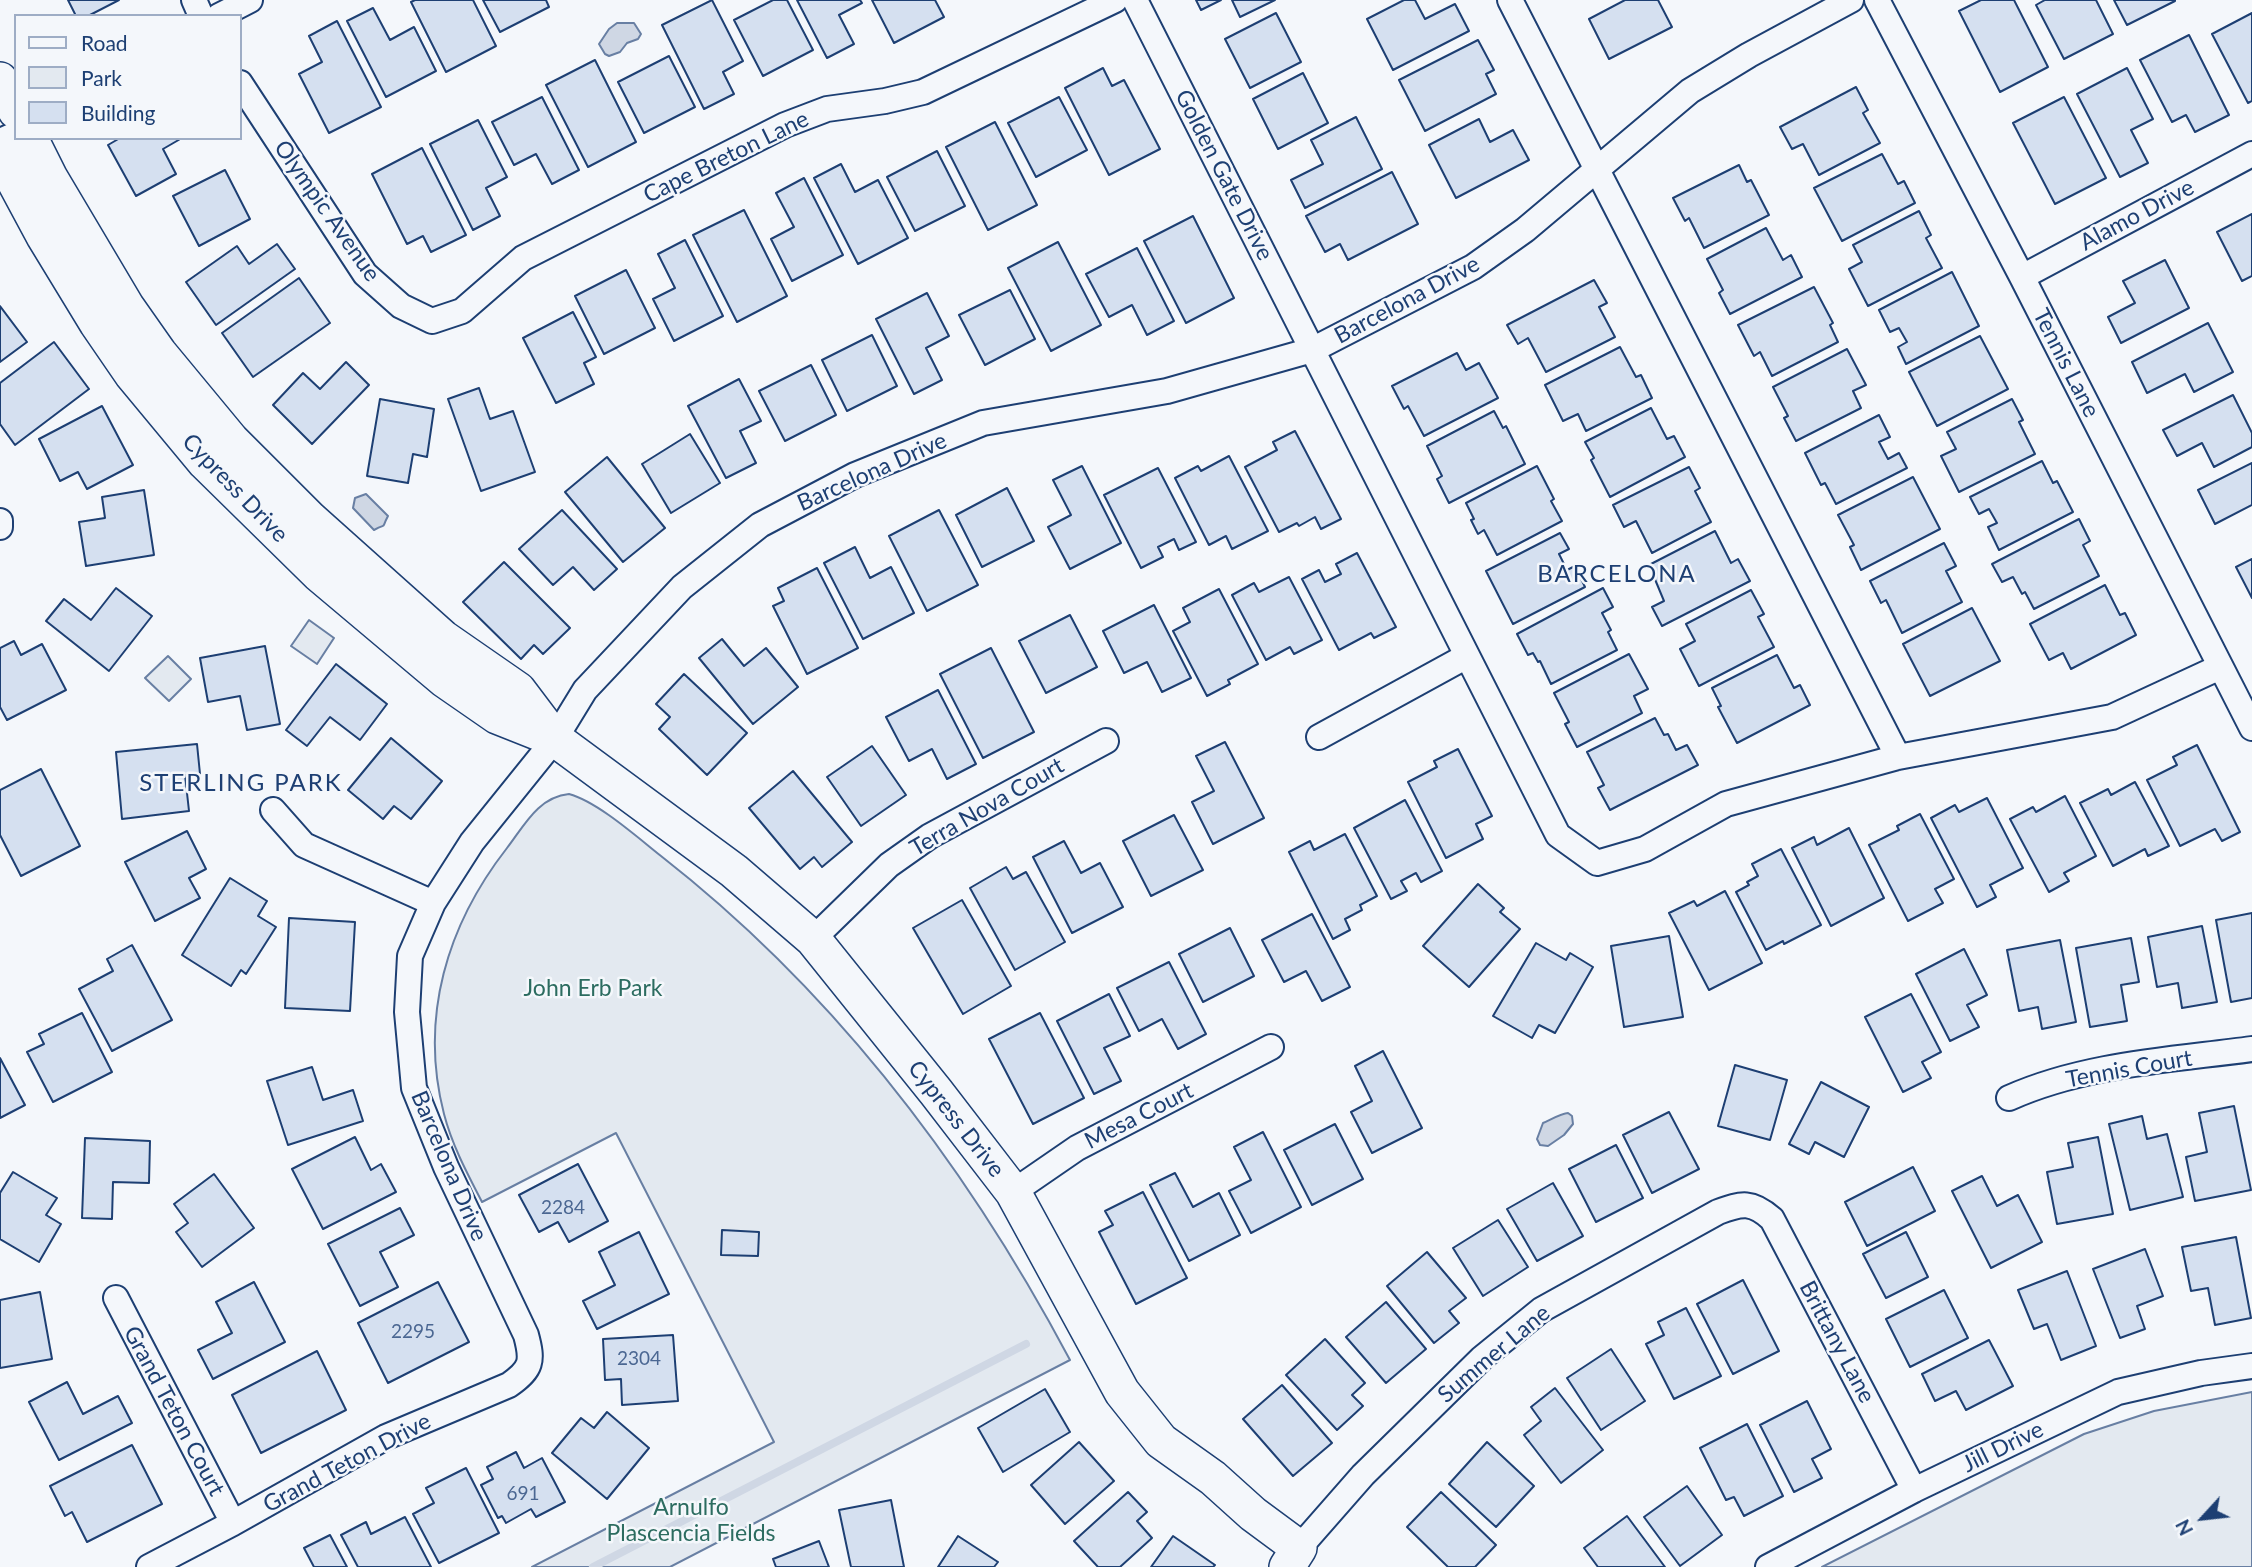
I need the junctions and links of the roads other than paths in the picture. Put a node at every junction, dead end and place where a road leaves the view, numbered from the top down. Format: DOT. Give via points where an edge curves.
graph roads {
  1 [pos="250,0"];
  2 [pos="1115,0"];
  3 [pos="1135,0"];
  4 [pos="1510,0"];
  5 [pos="1851,0"];
  6 [pos="1877,0"];
  7 [pos="223,14"];
  8 [pos="242,86"];
  9 [pos="31,140"];
  10 [pos="0,154"];
  11 [pos="2252,154"];
  12 [pos="1597,171"];
  13 [pos="2022,277"];
  14 [pos="432,321"];
  15 [pos="1312,350"];
  16 [pos="0,521"];
  17 [pos="0,527"];
  18 [pos="1466,656"];
  19 [pos="2220,667"];
  20 [pos="2252,728"];
  21 [pos="1319,737"];
  22 [pos="555,739"];
  23 [pos="1106,741"];
  24 [pos="1898,757"];
  25 [pos="273,810"];
  26 [pos="433,903"];
  27 [pos="813,939"];
  28 [pos="1271,1047"];
  29 [pos="2252,1049"];
  30 [pos="2009,1098"];
  31 [pos="1013,1192"];
  32 [pos="1749,1205"];
  33 [pos="116,1298"];
  34 [pos="530,1351"];
  35 [pos="2252,1366"];
  36 [pos="1914,1490"];
  37 [pos="233,1523"];
  38 [pos="1293,1557"];
  39 [pos="149,1567"];
  40 [pos="1768,1567"];
  1 -- 7 [label="street"];
  2 -- 14 [label="street, Cape Breton Lane" via="923,92 827,109 785,125 523,258 462,311"];
  3 -- 15 [label="street, Golden Gate Drive"];
  4 -- 12 [label="street"];
  5 -- 12 [label="street, Barcelona Drive" via="1690,91"];
  6 -- 13 [label="street, Tennis Lane"];
  8 -- 14 [label="street, Olympic Avenue" via="365,274 401,306"];
  9 -- 22 [label="street, Cypress Drive" via="126,306 231,440 310,519 443,638 518,690"];
  10 -- 22 [label="street, Cypress Drive" via="97,324 205,463 319,574 445,680 497,716"];
  11 -- 13 [label="street, Alamo Drive"];
  12 -- 15 [label="street, Barcelona Drive" via="1473,267"];
  12 -- 24 [label="street"];
  13 -- 19 [label="street, Tennis Lane"];
  15 -- 18 [label="street, Golden Gate Drive"];
  15 -- 22 [label="street, Barcelona Drive" via="1167,391 983,423 855,475 760,526 682,587 585,690"];
  16 -- 17 [label="street"];
  18 -- 21 [label="street"];
  18 -- 24 [label="street, Golden Gate Drive" via="1558,835 1597,863 1645,849 1726,804"];
  19 -- 20 [label="street, Tennis Lane"];
  19 -- 24 [label="street" via="2112,716"];
  22 -- 26 [label="street, Barcelona Drive" via="472,842"];
  22 -- 27 [label="street, Cypress Drive" via="734,871"];
  23 -- 27 [label="street, Terra Nova Court" via="930,836 889,865"];
  25 -- 26 [label="street" via="304,845"];
  26 -- 34 [label="street, Barcelona Drive" via="410,956 407,1012 414,1088"];
  27 -- 31 [label="street, Cypress Drive"];
  28 -- 31 [label="street, Mesa Court" via="1077,1148"];
  29 -- 30 [label="street, Tennis Court" via="2084,1073"];
  31 -- 38 [label="street, Cypress Drive" via="1122,1392 1161,1441 1213,1478"];
  32 -- 36 [label="street, Brittany Lane" via="1772,1219"];
  32 -- 38 [label="street, Summer Lane" via="1718,1212 1541,1310 1482,1358 1363,1475"];
  33 -- 37 [label="street, Grand Teton Court"];
  34 -- 37 [label="street, Grand Teton Drive" via="530,1364 523,1376 509,1385 386,1437"];
  35 -- 36 [label="street, Jill Drive" via="2118,1392"];
  36 -- 40 [label="street, Jill Drive"];
  37 -- 39 [label="street, Grand Teton Drive"];
}
